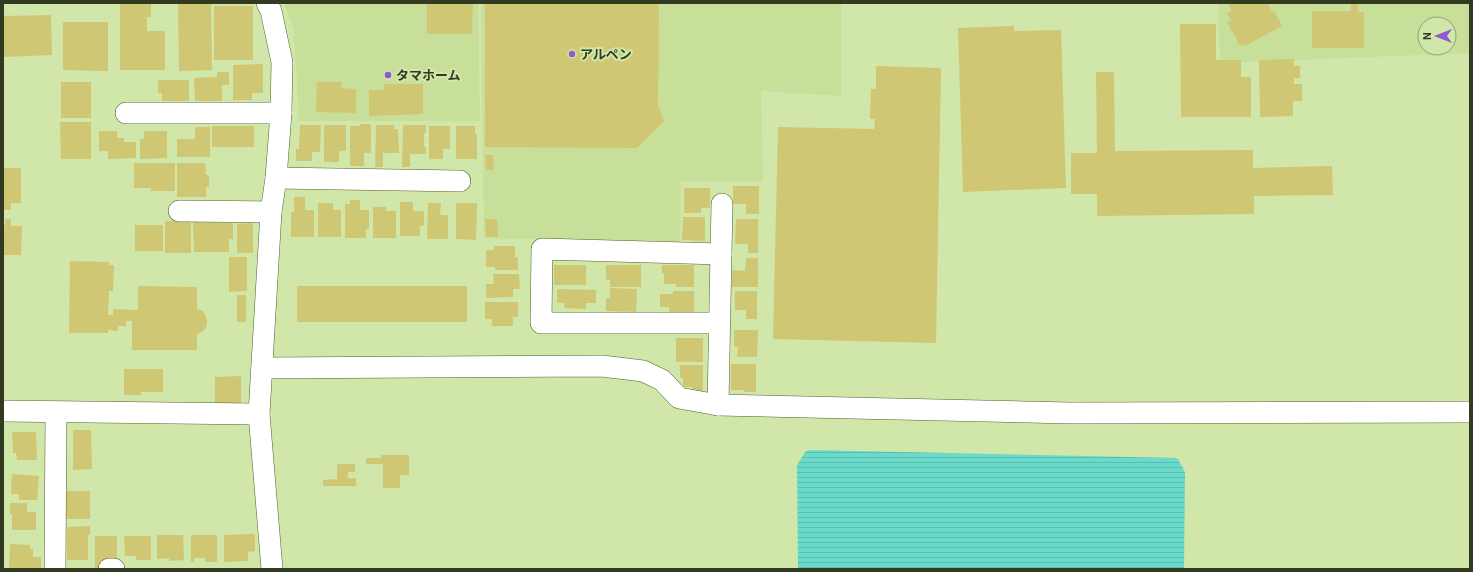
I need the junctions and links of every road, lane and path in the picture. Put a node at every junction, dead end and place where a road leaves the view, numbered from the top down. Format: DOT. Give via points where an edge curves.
graph roads {
  1 [pos="267,3"];
  2 [pos="126,113"];
  3 [pos="282,113"];
  4 [pos="276,178"];
  5 [pos="460,181"];
  6 [pos="722,204"];
  7 [pos="179,210"];
  8 [pos="271,212"];
  9 [pos="721,254"];
  10 [pos="719,323"];
  11 [pos="262,368"];
  12 [pos="718,405"];
  13 [pos="3,411"];
  14 [pos="56,412"];
  15 [pos="1470,412"];
  16 [pos="259,414"];
  17 [pos="55,569"];
  18 [pos="109,569"];
  19 [pos="114,569"];
  20 [pos="272,569"];
  1 -- 3 [label="street" via="282,62"];
  2 -- 3 [label="street"];
  3 -- 4 [label="street"];
  4 -- 5 [label="street"];
  4 -- 8 [label="street"];
  6 -- 9 [label="street"];
  7 -- 8 [label="street"];
  8 -- 11 [label="street"];
  9 -- 10 [label="street"];
  9 -- 10 [label="street" via="542,249 541,323"];
  10 -- 12 [label="street"];
  11 -- 12 [label="street" via="602,366 643,371 662,380 679,398"];
  11 -- 16 [label="street"];
  12 -- 15 [label="street" via="1071,412"];
  13 -- 14 [label="street"];
  14 -- 16 [label="street"];
  14 -- 17 [label="street"];
  16 -- 20 [label="street"];
  18 -- 19 [label="street"];
}
